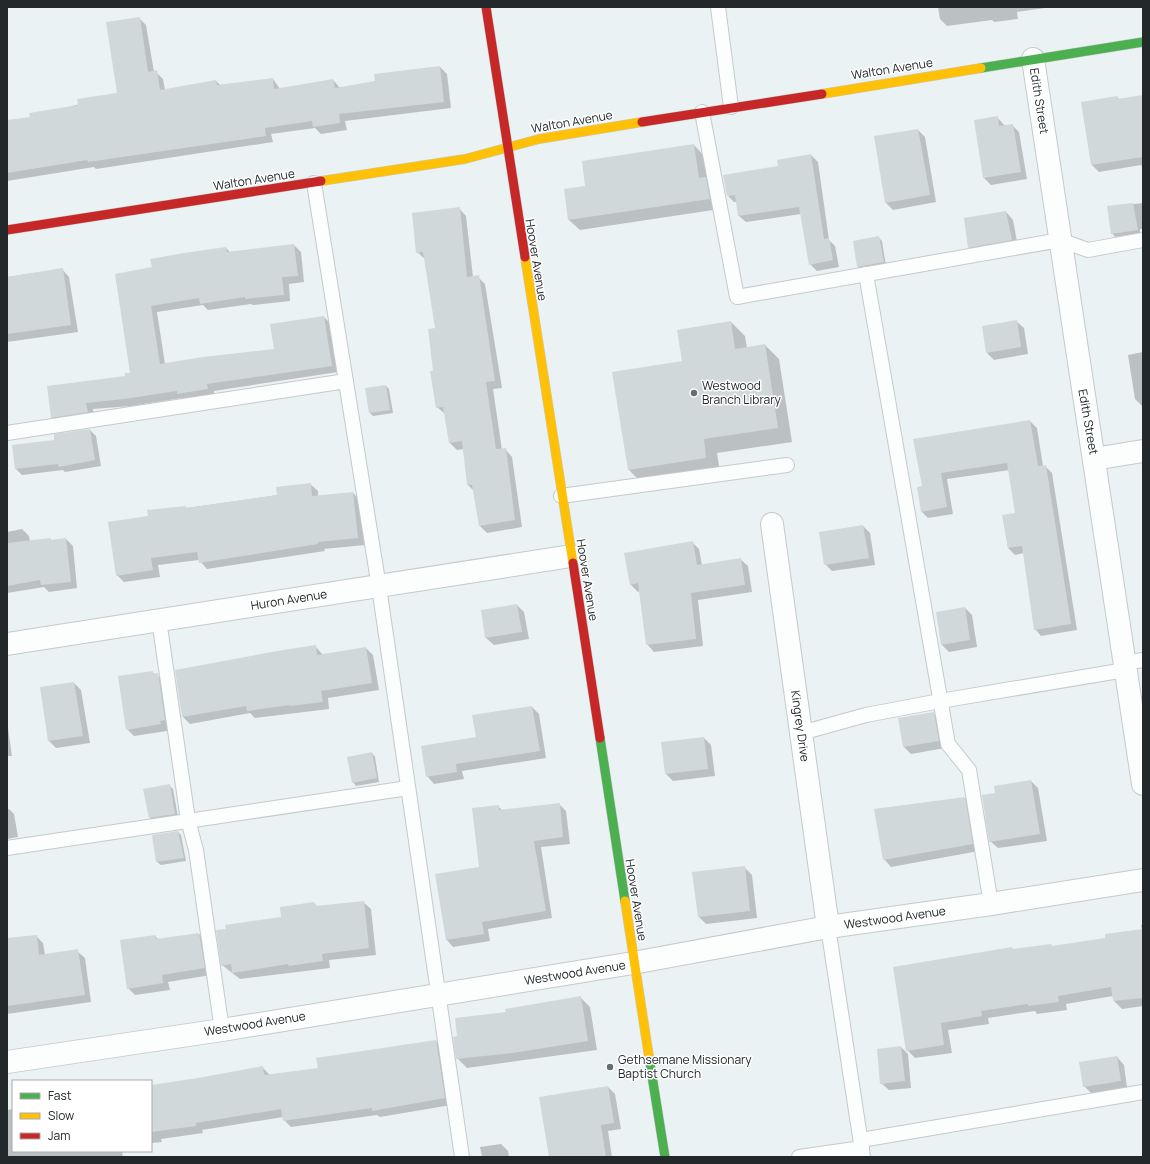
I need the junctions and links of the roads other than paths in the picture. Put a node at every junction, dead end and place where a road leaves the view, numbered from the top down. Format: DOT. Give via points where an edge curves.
graph roads {
  1 [pos="486,7"];
  2 [pos="718,7"];
  3 [pos="1143,42"];
  4 [pos="1033,59"];
  5 [pos="730,107"];
  6 [pos="702,112"];
  7 [pos="506,148"];
  8 [pos="314,183"];
  9 [pos="7,230"];
  10 [pos="1060,240"];
  11 [pos="1143,240"];
  12 [pos="866,274"];
  13 [pos="346,381"];
  14 [pos="7,433"];
  15 [pos="1143,451"];
  16 [pos="1094,459"];
  17 [pos="787,465"];
  18 [pos="561,496"];
  19 [pos="772,524"];
  20 [pos="571,556"];
  21 [pos="379,586"];
  22 [pos="159,620"];
  23 [pos="7,644"];
  24 [pos="1131,664"];
  25 [pos="940,701"];
  26 [pos="801,733"];
  27 [pos="1143,784"];
  28 [pos="408,788"];
  29 [pos="188,820"];
  30 [pos="7,848"];
  31 [pos="1143,880"];
  32 [pos="991,904"];
  33 [pos="828,927"];
  34 [pos="633,963"];
  35 [pos="439,994"];
  36 [pos="222,1030"];
  37 [pos="7,1062"];
  38 [pos="1143,1092"];
  39 [pos="862,1148"];
  40 [pos="462,1157"];
  41 [pos="665,1157"];
  42 [pos="799,1157"];
  1 -- 7 [label="street, Hoover Avenue"];
  2 -- 5 [label="lane"];
  3 -- 4 [label="street, Walton Avenue"];
  4 -- 5 [label="street, Walton Avenue"];
  4 -- 10 [label="street, Edith Street"];
  5 -- 6 [label="street, Walton Avenue"];
  6 -- 7 [label="street, Walton Avenue" via="538,139"];
  6 -- 12 [label="lane" via="736,297"];
  7 -- 8 [label="street, Walton Avenue" via="465,159"];
  7 -- 18 [label="street, Hoover Avenue"];
  8 -- 9 [label="street, Walton Avenue"];
  8 -- 13 [label="lane"];
  10 -- 11 [label="lane" via="1088,250"];
  10 -- 12 [label="lane"];
  10 -- 16 [label="street, Edith Street"];
  12 -- 25 [label="lane"];
  13 -- 14 [label="lane"];
  13 -- 21 [label="lane"];
  15 -- 16 [label="street"];
  16 -- 24 [label="street, Edith Street"];
  17 -- 18 [label="lane"];
  18 -- 20 [label="street, Hoover Avenue"];
  19 -- 26 [label="street, Kingrey Drive"];
  20 -- 21 [label="street, Huron Avenue"];
  20 -- 34 [label="street, Hoover Avenue"];
  21 -- 22 [label="street, Huron Avenue"];
  21 -- 28 [label="lane"];
  22 -- 23 [label="street, Huron Avenue"];
  22 -- 29 [label="lane"];
  24 -- 25 [label="lane"];
  24 -- 27 [label="street, Edith Street"];
  25 -- 26 [label="lane" via="859,717"];
  25 -- 32 [label="lane" via="948,744 969,770"];
  26 -- 33 [label="street, Kingrey Drive"];
  28 -- 29 [label="lane"];
  28 -- 35 [label="lane"];
  29 -- 30 [label="lane"];
  29 -- 36 [label="lane" via="196,850"];
  31 -- 32 [label="street, Westwood Avenue"];
  32 -- 33 [label="street, Westwood Avenue"];
  33 -- 34 [label="street, Westwood Avenue"];
  33 -- 39 [label="lane"];
  34 -- 35 [label="street, Westwood Avenue"];
  34 -- 41 [label="street, Hoover Avenue"];
  35 -- 36 [label="street, Westwood Avenue"];
  35 -- 40 [label="lane"];
  36 -- 37 [label="street, Westwood Avenue"];
  38 -- 39 [label="lane"];
  39 -- 42 [label="lane"];
}
